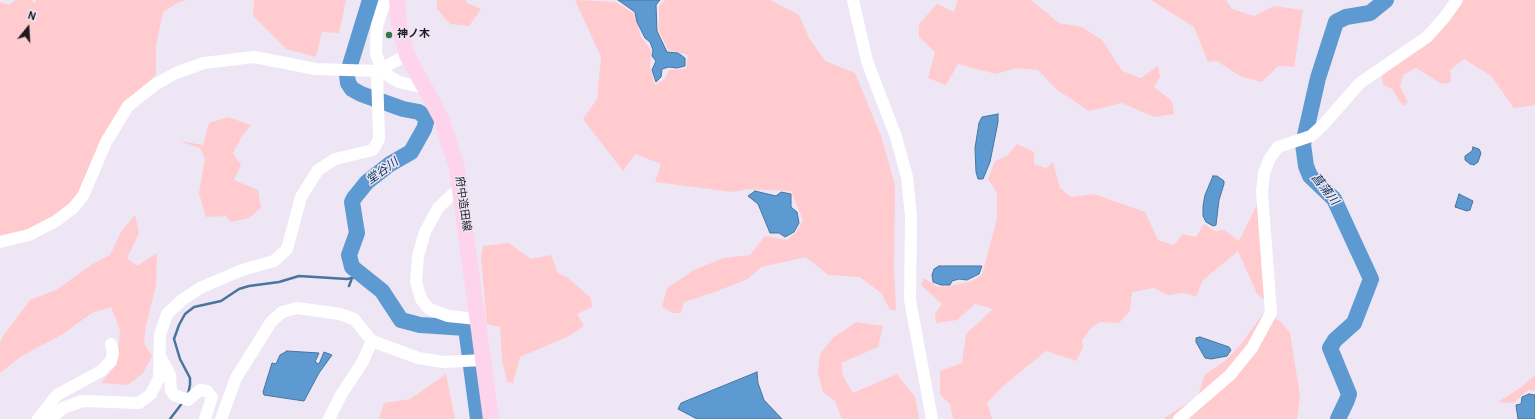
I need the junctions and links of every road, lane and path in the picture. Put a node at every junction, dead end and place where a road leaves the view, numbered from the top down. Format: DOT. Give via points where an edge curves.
graph roads {
  1 [pos="396,0"];
  2 [pos="853,0"];
  3 [pos="1457,0"];
  4 [pos="407,55"];
  5 [pos="379,70"];
  6 [pos="424,88"];
  7 [pos="459,188"];
  8 [pos="0,242"];
  9 [pos="477,319"];
  10 [pos="372,341"];
  11 [pos="111,344"];
  12 [pos="161,358"];
  13 [pos="474,361"];
  14 [pos="38,419"];
  15 [pos="51,419"];
  16 [pos="205,419"];
  17 [pos="221,419"];
  18 [pos="329,419"];
  19 [pos="491,419"];
  20 [pos="932,419"];
  21 [pos="1179,419"];
  1 -- 4 [label="main road, 府中造田線"];
  1 -- 5 [label="street" via="384,4 377,26 376,54"];
  2 -- 20 [label="street" via="859,35 896,137 907,177 911,217 910,300"];
  3 -- 21 [label="street" via="1427,37 1360,83 1311,136 1278,147 1264,173 1262,192 1271,313 1252,348 1230,375"];
  4 -- 5 [label="street"];
  4 -- 6 [label="main road, 府中造田線"];
  5 -- 6 [label="street" via="399,82"];
  5 -- 8 [label="street" via="316,69 254,57 204,63 176,73 156,84 128,106 106,142 83,196 73,208 29,236"];
  5 -- 12 [label="street" via="379,139 373,150 335,159 318,170 301,197 287,249 274,261 242,270 200,288 167,314 160,335"];
  6 -- 7 [label="main road, 府中造田線" via="447,132 457,168"];
  7 -- 9 [label="main road, 府中造田線"];
  7 -- 9 [label="street" via="438,208 425,232 418,256 416,282 421,299 429,309 448,316"];
  9 -- 13 [label="main road, 府中造田線"];
  10 -- 13 [label="street" via="418,358 444,362"];
  10 -- 17 [label="street" via="354,319 340,314 297,308 282,312 271,322 236,378"];
  10 -- 18 [label="street"];
  11 -- 14 [label="street" via="111,361 101,371 57,395"];
  12 -- 15 [label="street" via="159,378 151,394 139,403 82,401 62,408"];
  12 -- 16 [label="street" via="170,375 171,391 174,395 185,400 200,390 207,391 212,397"];
  13 -- 19 [label="main road, 府中造田線"];
}
